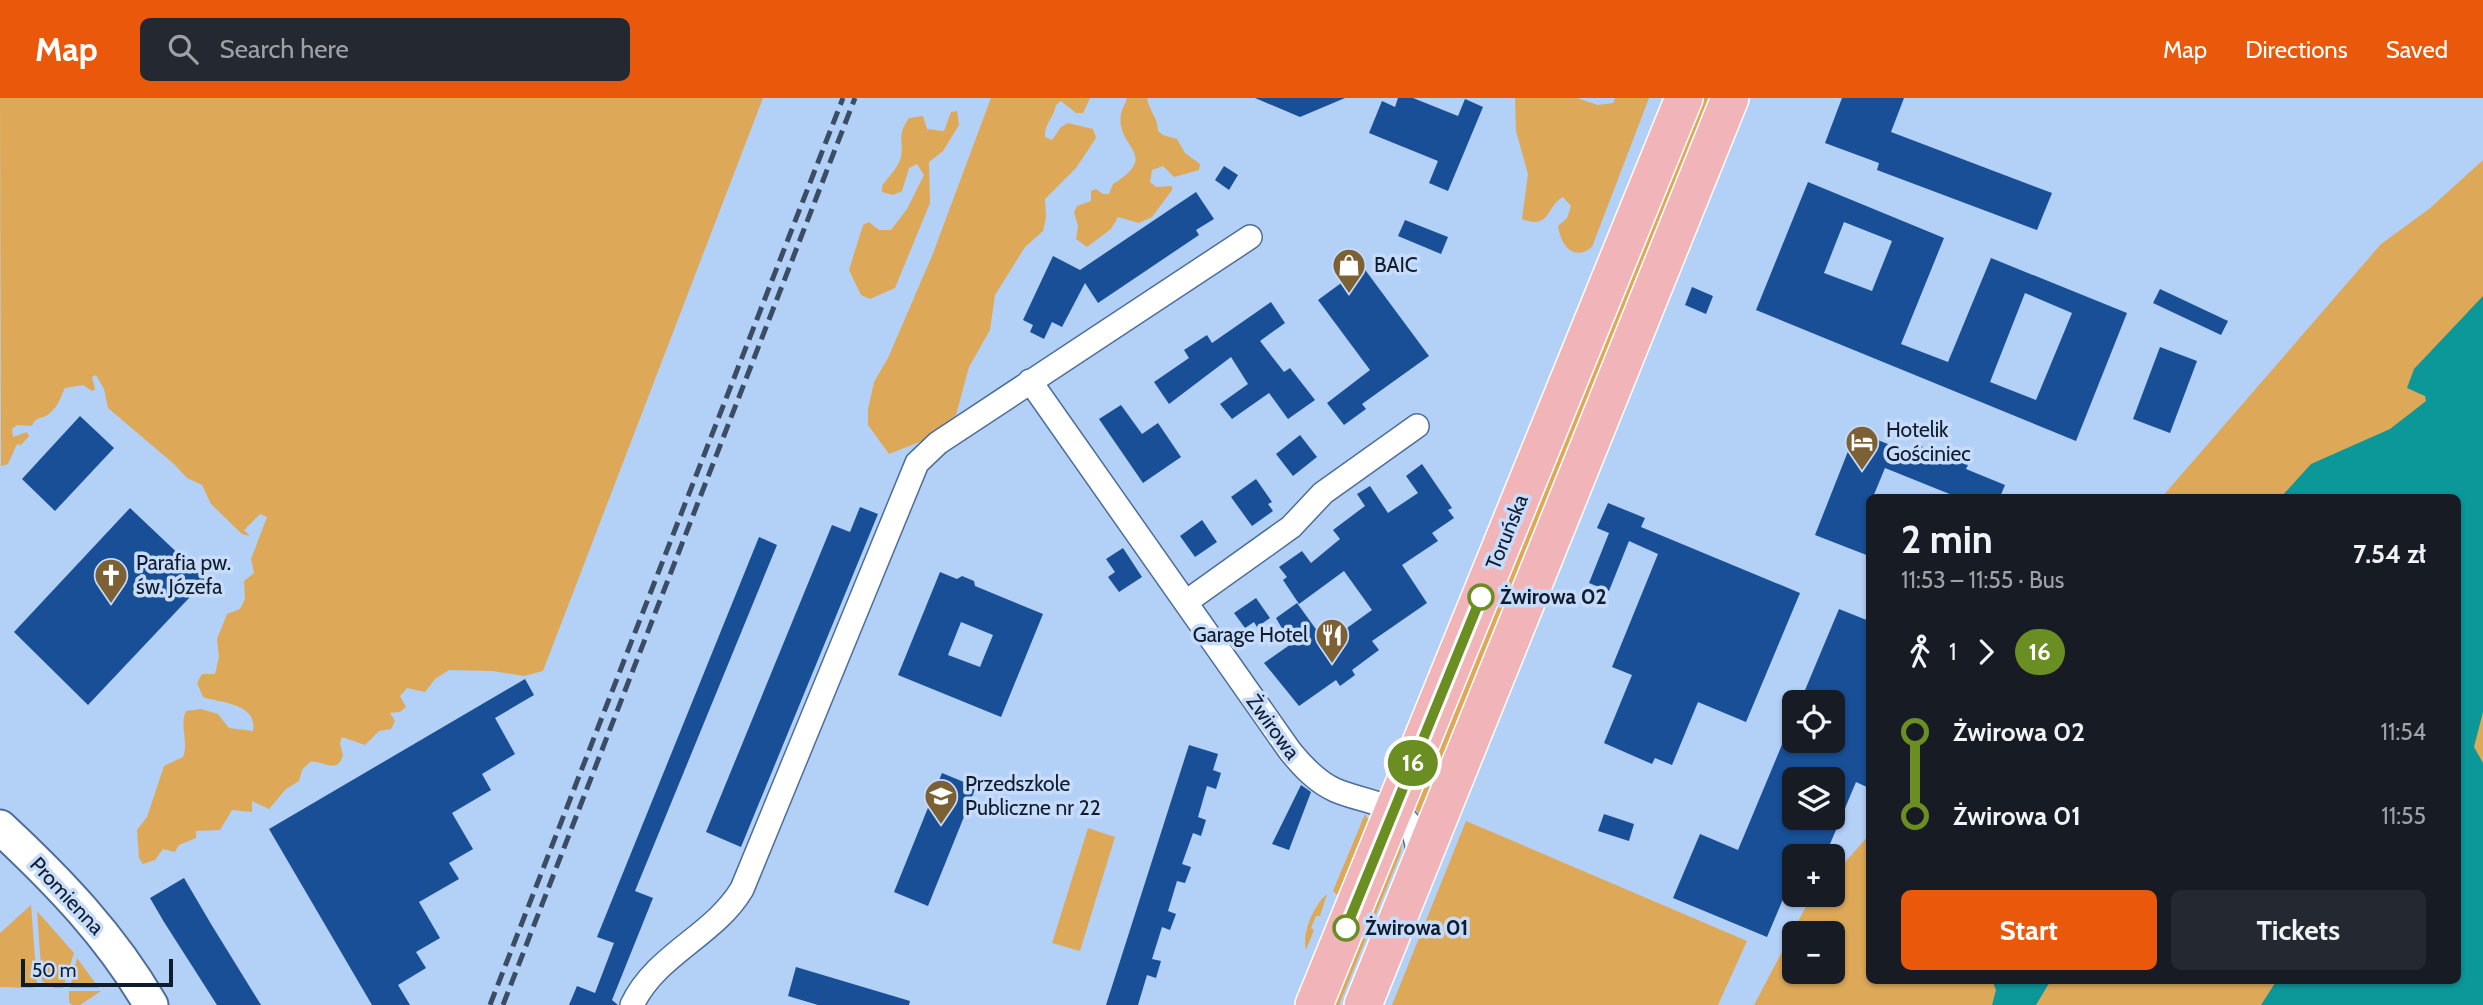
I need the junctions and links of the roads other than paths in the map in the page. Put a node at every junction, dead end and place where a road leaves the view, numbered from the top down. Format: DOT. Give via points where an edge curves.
graph roads {
  1 [pos="1685,98"];
  2 [pos="1730,98"];
  3 [pos="1250,237"];
  4 [pos="1030,381"];
  5 [pos="1417,426"];
  6 [pos="1186,602"];
  7 [pos="1394,811"];
  8 [pos="0,827"];
  9 [pos="1420,864"];
  10 [pos="151,1005"];
  11 [pos="632,1005"];
  12 [pos="1314,1005"];
  13 [pos="1363,1005"];
  1 -- 7 [label="main road, Toruńska"];
  2 -- 9 [label="main road, Toruńska"];
  3 -- 4 [label="street"];
  4 -- 6 [label="street, Żwirowa"];
  4 -- 11 [label="street" via="938,443 917,463 742,889 724,915 654,971"];
  5 -- 6 [label="street" via="1339,480 1300,520"];
  6 -- 7 [label="street, Żwirowa" via="1275,732 1306,769 1334,790"];
  7 -- 9 [label="street" via="1414,833"];
  7 -- 12 [label="main road, Toruńska"];
  8 -- 10 [label="street, Promienna" via="100,930"];
  9 -- 13 [label="main road, Toruńska"];
}
